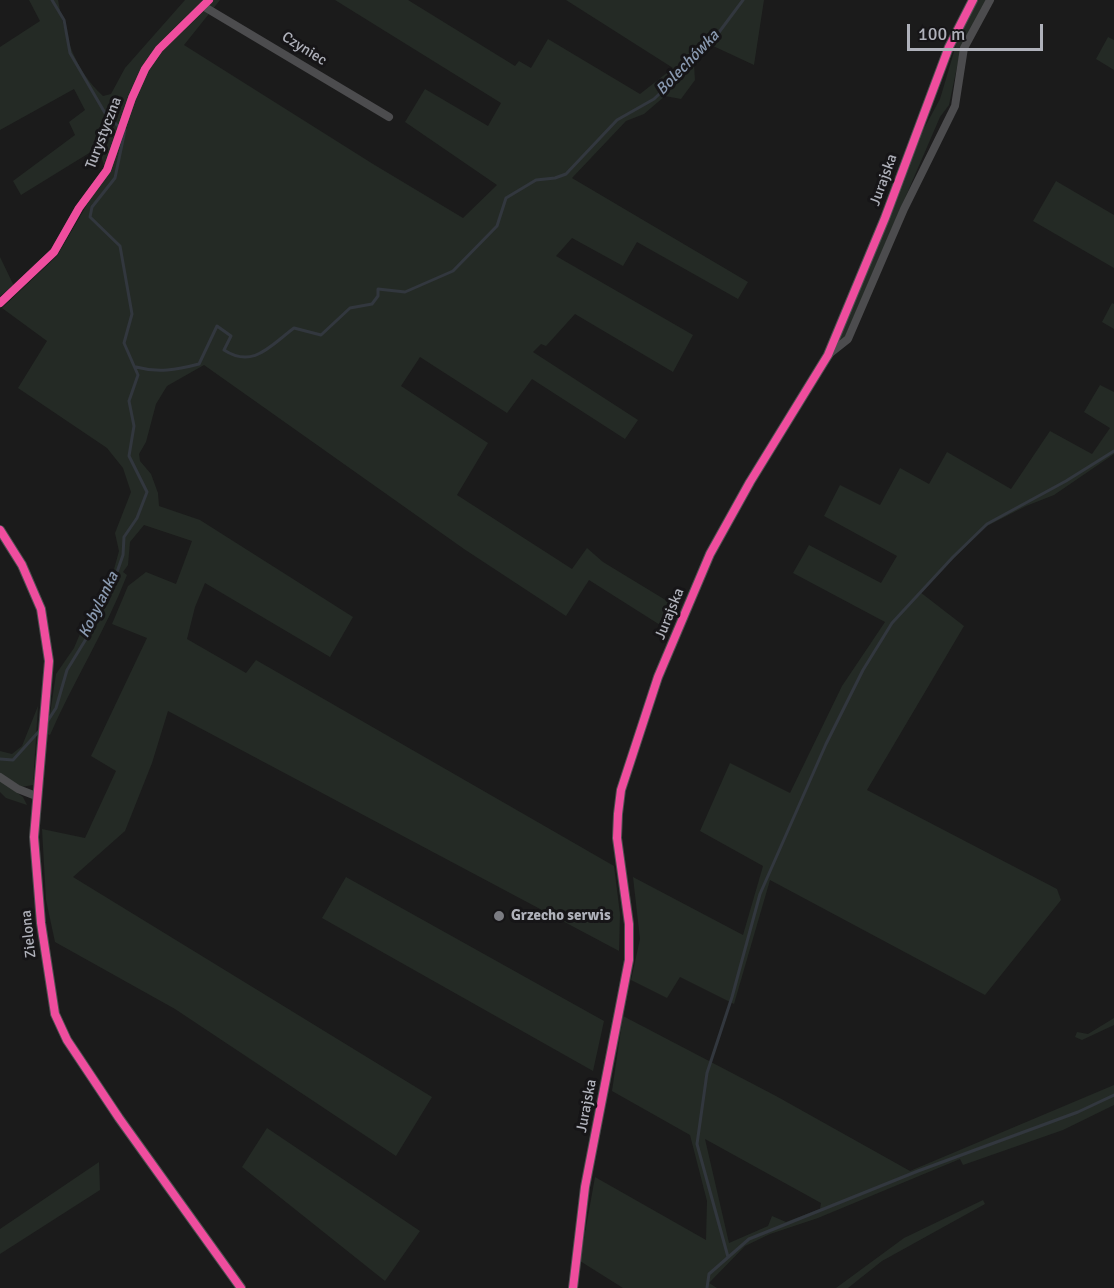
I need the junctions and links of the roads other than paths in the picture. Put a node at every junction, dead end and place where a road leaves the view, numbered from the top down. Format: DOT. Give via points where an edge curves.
graph roads {
  1 [pos="973,0"];
  2 [pos="990,0"];
  3 [pos="206,3"];
  4 [pos="389,117"];
  5 [pos="0,303"];
  6 [pos="828,355"];
  7 [pos="0,530"];
  8 [pos="0,777"];
  9 [pos="36,796"];
  10 [pos="241,1288"];
  11 [pos="573,1288"];
  1 -- 6 [label="street, Jurajska" via="949,46 885,218"];
  2 -- 6 [label="street, Jurajska" via="964,48 955,106 904,209 848,339"];
  3 -- 4 [label="street, Czyniec"];
  3 -- 5 [label="street, Turystyczna" via="159,49 145,69 108,170 54,252"];
  6 -- 11 [label="street, Jurajska" via="750,482 701,574 658,677 621,790 617,838 630,924 629,960 589,1168"];
  7 -- 9 [label="street, Zielona" via="22,565 41,609 49,661"];
  8 -- 9 [label="street"];
  9 -- 10 [label="street, Zielona" via="34,837 41,923 55,1014 67,1040"];
}
